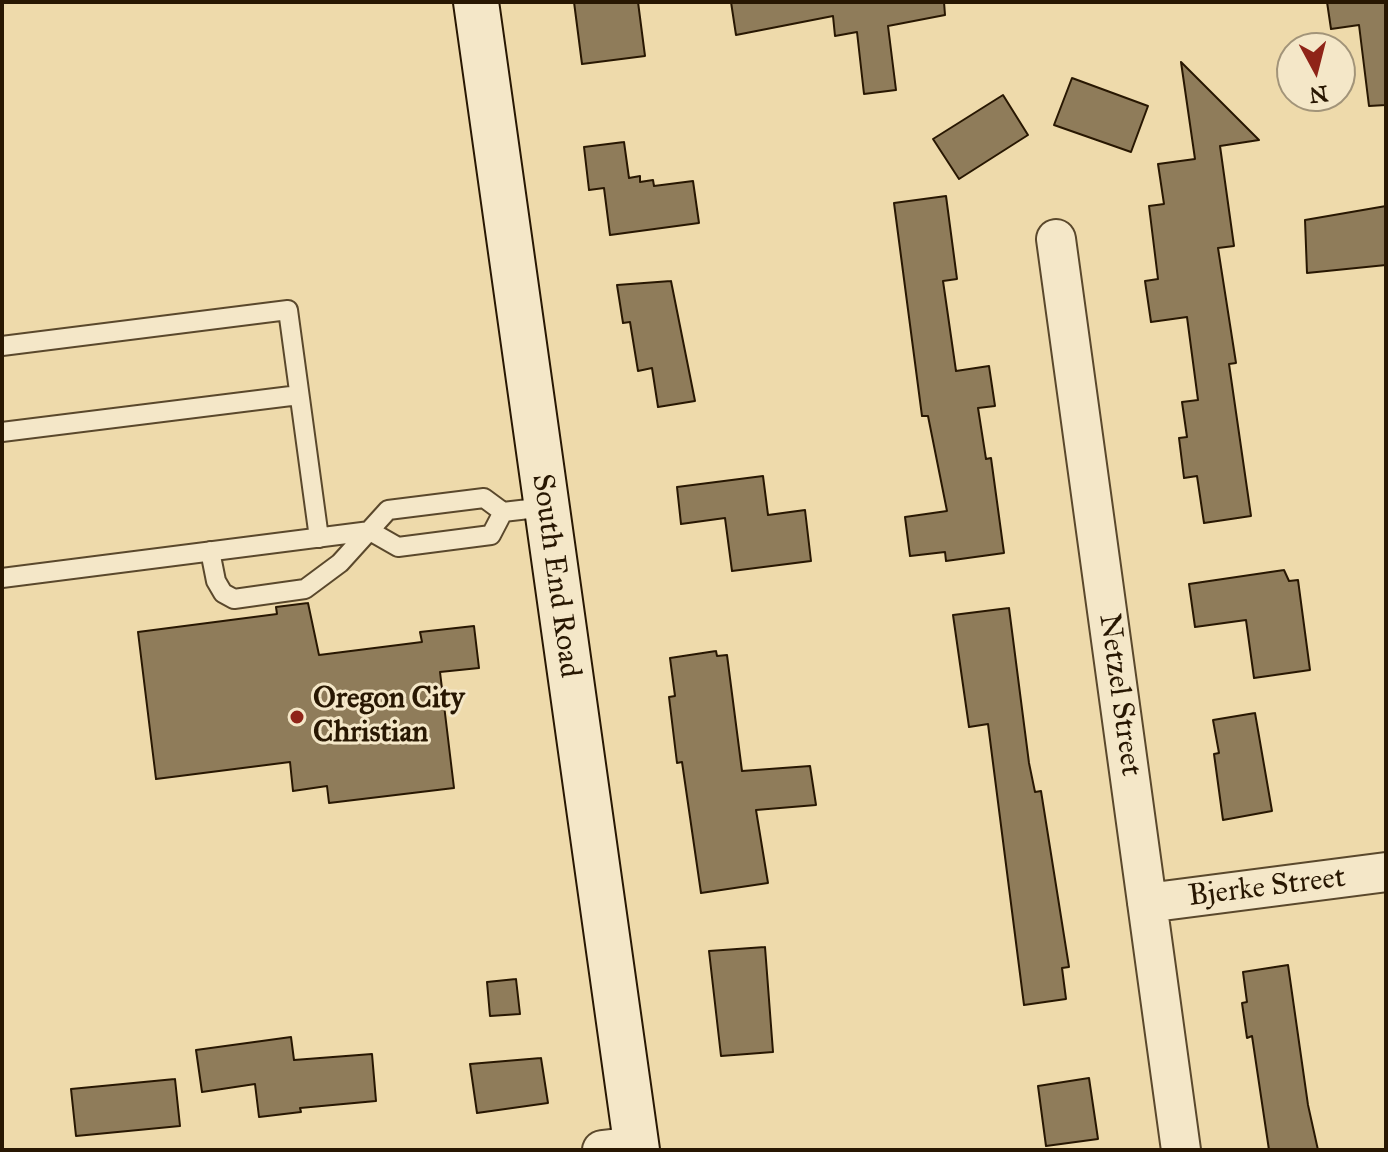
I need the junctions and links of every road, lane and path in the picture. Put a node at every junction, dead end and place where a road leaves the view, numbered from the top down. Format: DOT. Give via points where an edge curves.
graph roads {
  1 [pos="476,2"];
  2 [pos="1056,239"];
  3 [pos="2,346"];
  4 [pos="299,395"];
  5 [pos="2,432"];
  6 [pos="546,507"];
  7 [pos="503,512"];
  8 [pos="370,531"];
  9 [pos="319,538"];
  10 [pos="210,551"];
  11 [pos="2,578"];
  12 [pos="1386,872"];
  13 [pos="1147,903"];
  14 [pos="625,1149"];
  15 [pos="1181,1150"];
  1 -- 6 [label="main road, South End Road"];
  2 -- 13 [label="street, Netzel Street"];
  3 -- 4 [label="lane" via="288,310"];
  4 -- 5 [label="lane"];
  4 -- 9 [label="lane"];
  6 -- 7 [label="lane"];
  6 -- 14 [label="main road, South End Road"];
  7 -- 8 [label="lane" via="484,498 388,510"];
  7 -- 8 [label="lane" via="491,535 398,547"];
  8 -- 9 [label="lane"];
  8 -- 10 [label="lane" via="320,581 305,589 234,599 216,581"];
  9 -- 10 [label="lane"];
  10 -- 11 [label="lane"];
  12 -- 13 [label="street, Bjerke Street"];
  13 -- 15 [label="street, Netzel Street"];
}
